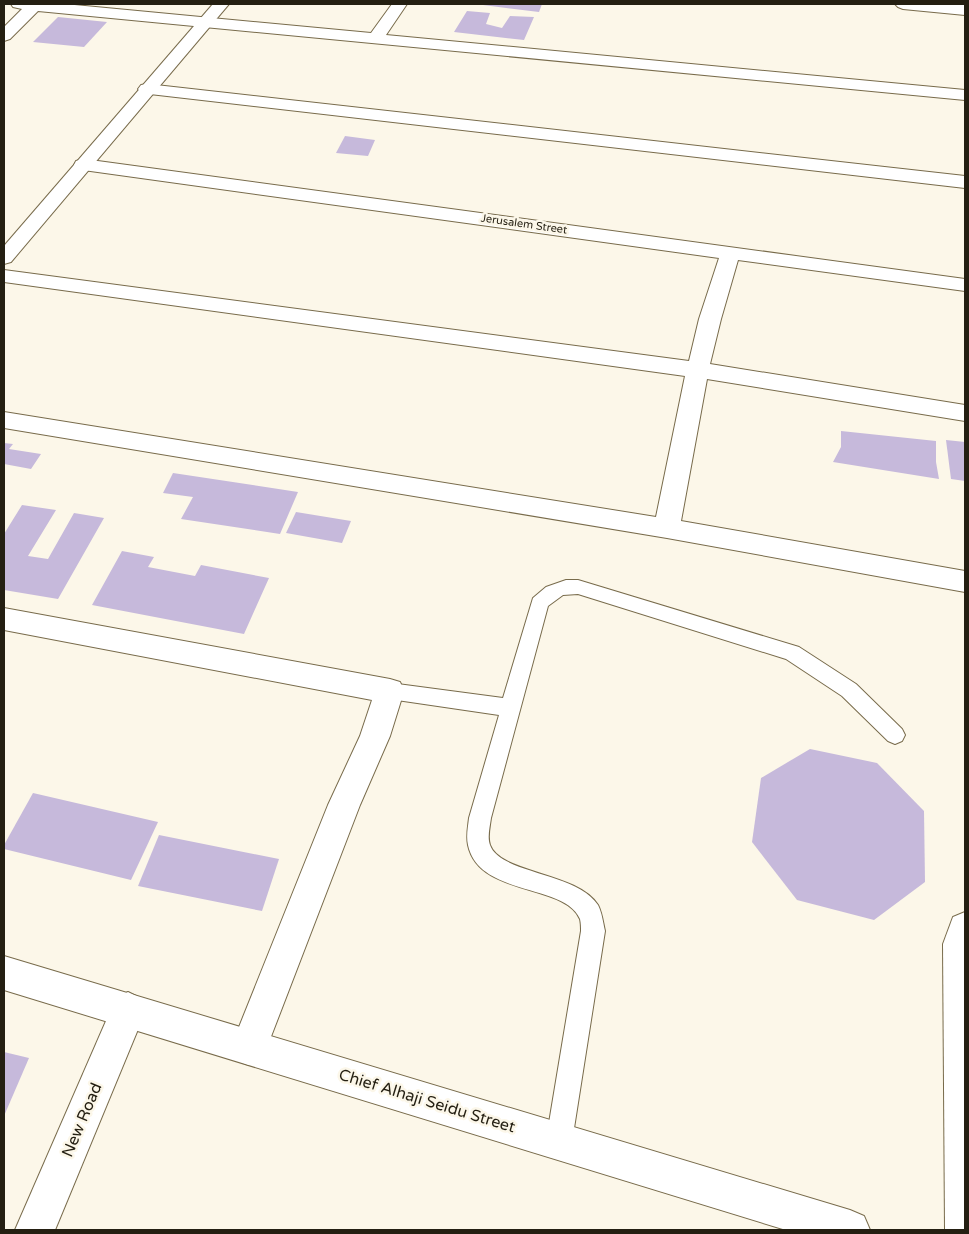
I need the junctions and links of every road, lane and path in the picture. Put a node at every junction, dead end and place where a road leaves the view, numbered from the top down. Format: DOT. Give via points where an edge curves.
graph roads {
  1 [pos="18,4"];
  2 [pos="221,4"];
  3 [pos="400,4"];
  4 [pos="903,4"];
  5 [pos="35,5"];
  6 [pos="965,10"];
  7 [pos="206,21"];
  8 [pos="4,36"];
  9 [pos="376,38"];
  10 [pos="147,89"];
  11 [pos="965,95"];
  12 [pos="83,165"];
  13 [pos="965,182"];
  14 [pos="731,252"];
  15 [pos="4,258"];
  16 [pos="4,276"];
  17 [pos="965,285"];
  18 [pos="698,370"];
  19 [pos="965,413"];
  20 [pos="4,420"];
  21 [pos="667,528"];
  22 [pos="965,582"];
  23 [pos="4,619"];
  24 [pos="390,691"];
  25 [pos="511,708"];
  26 [pos="895,735"];
  27 [pos="965,929"];
  28 [pos="4,973"];
  29 [pos="128,1010"];
  30 [pos="249,1047"];
  31 [pos="559,1141"];
  32 [pos="35,1230"];
  33 [pos="850,1230"];
  34 [pos="965,1230"];
  1 -- 5 [label="street"];
  2 -- 7 [label="street"];
  3 -- 9 [label="street"];
  4 -- 6 [label="street"];
  5 -- 7 [label="street"];
  5 -- 8 [label="street"];
  7 -- 9 [label="street"];
  7 -- 10 [label="street"];
  9 -- 11 [label="street"];
  10 -- 12 [label="street"];
  10 -- 13 [label="street"];
  12 -- 14 [label="street, Jerusalem Street"];
  12 -- 15 [label="street"];
  14 -- 17 [label="street, Jerusalem Street"];
  14 -- 18 [label="street" via="716,293"];
  16 -- 18 [label="street"];
  18 -- 19 [label="street"];
  18 -- 21 [label="street"];
  20 -- 21 [label="street"];
  21 -- 22 [label="street"];
  23 -- 24 [label="street"];
  24 -- 25 [label="lane"];
  24 -- 30 [label="street" via="375,736 344,805"];
  25 -- 26 [label="lane" via="540,602 563,586 578,587 792,653 849,690"];
  25 -- 31 [label="lane" via="480,818 478,841 482,853 497,867 571,894 590,913 593,931"];
  27 -- 34 [label="street" via="960,944"];
  28 -- 29 [label="street, Chief Alhaji Seidu Street"];
  29 -- 30 [label="street, Chief Alhaji Seidu Street"];
  29 -- 32 [label="street, New Road"];
  30 -- 31 [label="street, Chief Alhaji Seidu Street"];
  31 -- 33 [label="street, Chief Alhaji Seidu Street"];
}
